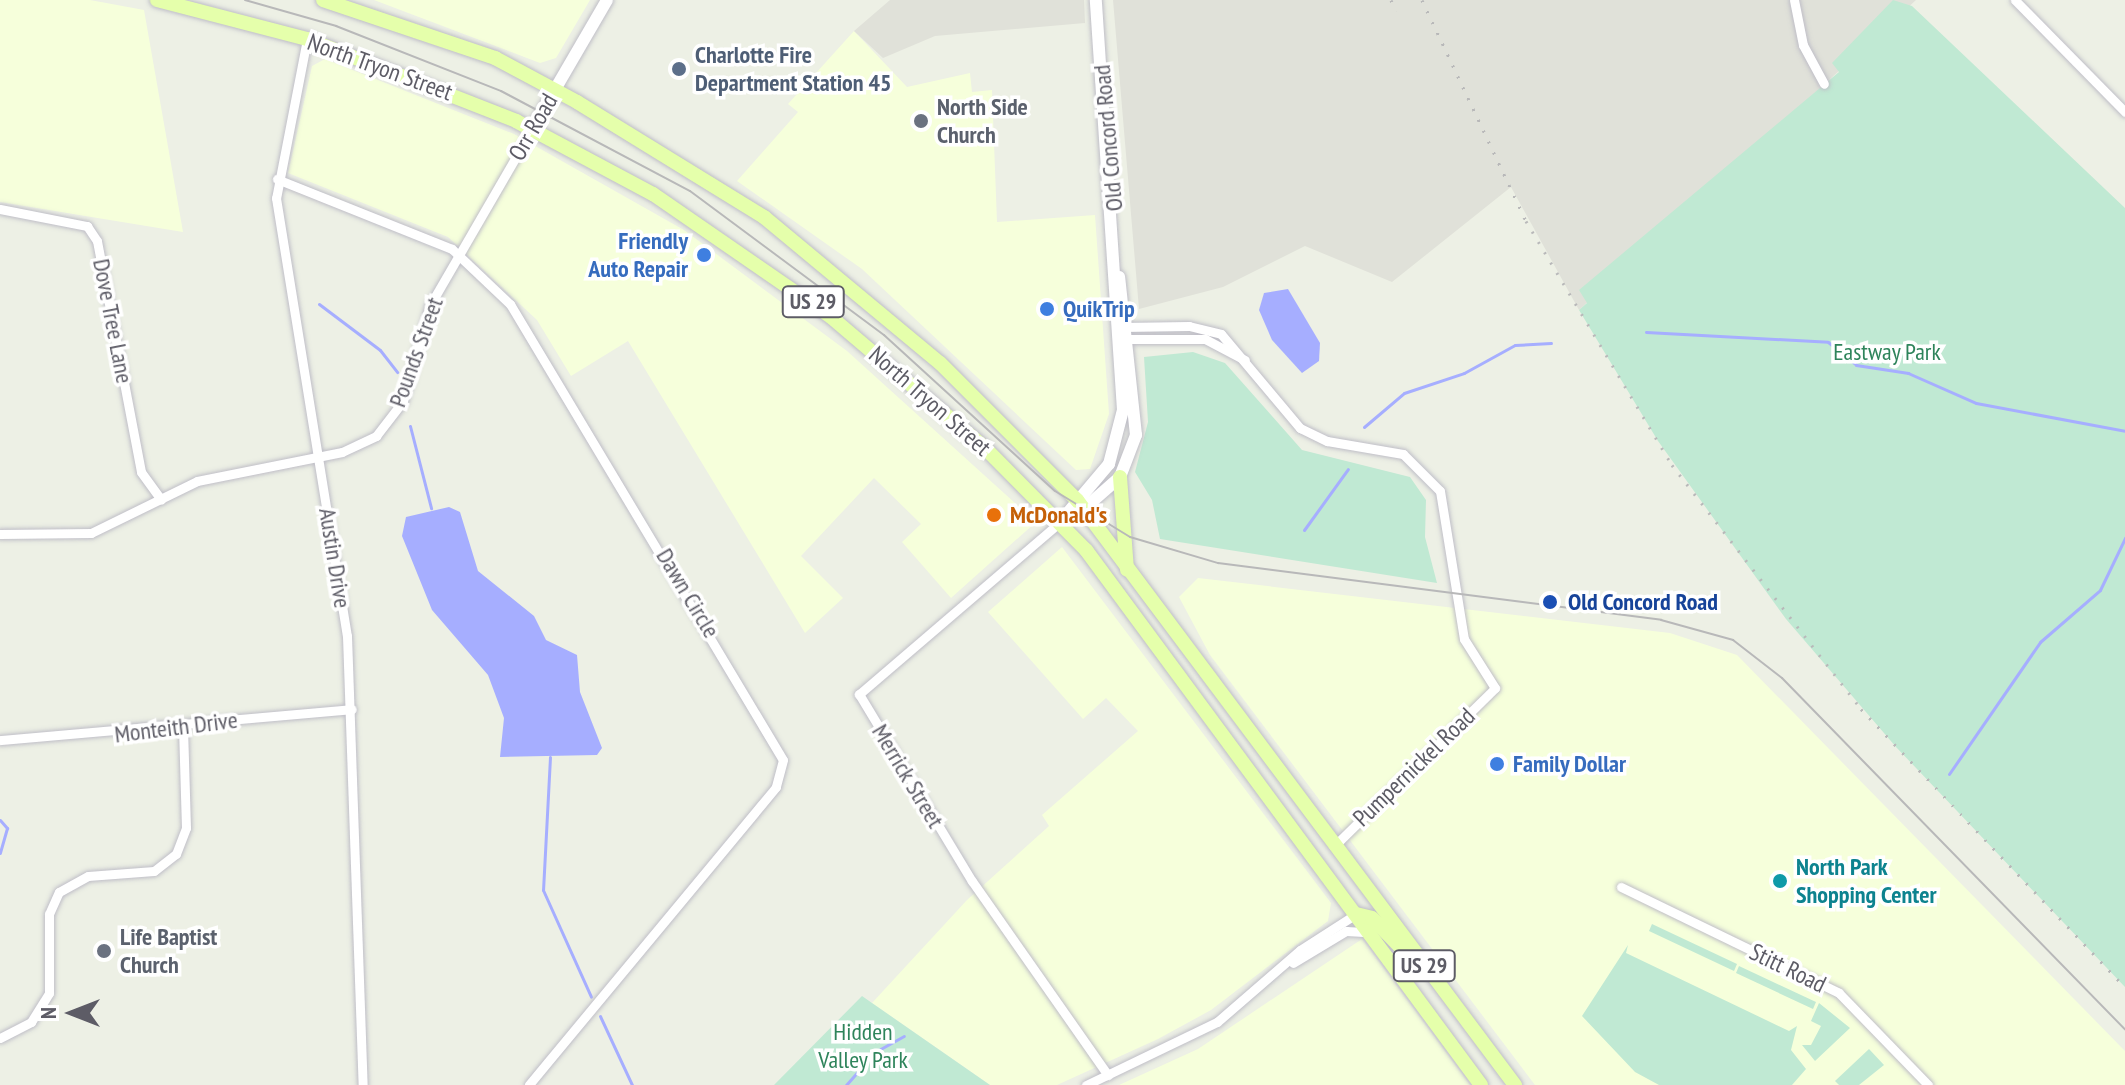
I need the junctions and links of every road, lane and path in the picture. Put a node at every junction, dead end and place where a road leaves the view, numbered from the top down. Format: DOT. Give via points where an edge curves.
graph roads {
  1 [pos="157,0"];
  2 [pos="323,0"];
  3 [pos="607,0"];
  4 [pos="1096,0"];
  5 [pos="1794,0"];
  6 [pos="2015,0"];
  7 [pos="307,39"];
  8 [pos="1824,84"];
  9 [pos="554,91"];
  10 [pos="2125,112"];
  11 [pos="532,129"];
  12 [pos="277,179"];
  13 [pos="0,209"];
  14 [pos="459,254"];
  15 [pos="1124,333"];
  16 [pos="319,457"];
  17 [pos="1120,477"];
  18 [pos="161,500"];
  19 [pos="1081,505"];
  20 [pos="1060,522"];
  21 [pos="0,534"];
  22 [pos="1127,574"];
  23 [pos="352,709"];
  24 [pos="183,726"];
  25 [pos="0,740"];
  26 [pos="1334,846"];
  27 [pos="1621,887"];
  28 [pos="1356,914"];
  29 [pos="1368,932"];
  30 [pos="1293,963"];
  31 [pos="1437,983"];
  32 [pos="0,1038"];
  33 [pos="1108,1075"];
  34 [pos="363,1085"];
  35 [pos="529,1085"];
  36 [pos="1086,1085"];
  37 [pos="1481,1085"];
  38 [pos="1515,1085"];
  39 [pos="1928,1085"];
  1 -- 7 [label="main road, North Tryon Street / US 29"];
  2 -- 9 [label="main road, North Tryon Street / US 29" via="495,58"];
  3 -- 9 [label="street, Orr Road"];
  4 -- 15 [label="street, Old Concord Road"];
  5 -- 8 [label="street" via="1803,45"];
  6 -- 10 [label="street"];
  7 -- 11 [label="main road, North Tryon Street / US 29"];
  7 -- 12 [label="street, Austin Drive"];
  9 -- 11 [label="street, Orr Road"];
  9 -- 19 [label="main road, North Tryon Street / US 29" via="722,189 812,252 967,388"];
  11 -- 14 [label="street, Orr Road"];
  11 -- 20 [label="main road, North Tryon Street / US 29" via="653,194 789,284 985,448"];
  12 -- 14 [label="street, Dawn Circle"];
  12 -- 16 [label="street, Austin Drive" via="284,263"];
  13 -- 18 [label="street, Dove Tree Lane" via="87,226 97,241 141,472"];
  14 -- 16 [label="street, Pounds Street" via="430,305 392,420 361,444"];
  14 -- 35 [label="street, Dawn Circle" via="529,329 767,727 784,767 776,787"];
  15 -- 17 [label="street, Old Concord Road" via="1138,419"];
  15 -- 19 [label="street, Old Concord Road" via="1121,432 1109,464"];
  15 -- 26 [label="street, Pumpernickel Road" via="1207,339 1245,360 1310,435 1399,452 1432,476 1443,500 1464,642 1495,688"];
  16 -- 18 [label="street, Pounds Street" via="207,478"];
  16 -- 23 [label="street, Austin Drive"];
  17 -- 19 [label="street, Old Concord Road"];
  17 -- 22 [label="main road"];
  18 -- 21 [label="street, Pounds Street" via="91,533"];
  19 -- 20 [label="street, Old Concord Road"];
  19 -- 22 [label="main road, North Tryon Street / US 29"];
  20 -- 28 [label="main road, North Tryon Street / US 29"];
  20 -- 33 [label="street, Merrick Street" via="859,694 972,881"];
  22 -- 26 [label="main road, North Tryon Street / US 29"];
  23 -- 24 [label="street, Monteith Drive"];
  23 -- 34 [label="street, Austin Drive"];
  24 -- 25 [label="street, Monteith Drive"];
  24 -- 32 [label="street" via="186,828 176,854 154,871 88,876 64,888 49,914 49,993 31,1022"];
  26 -- 31 [label="main road, North Tryon Street / US 29"];
  27 -- 39 [label="street, Stitt Road" via="1839,993"];
  28 -- 29 [label="main road, North Tryon Street / US 29"];
  28 -- 30 [label="street"];
  28 -- 31 [label="main road" via="1372,918"];
  29 -- 30 [label="street" via="1346,931"];
  29 -- 37 [label="main road, North Tryon Street / US 29"];
  30 -- 33 [label="street" via="1217,1022"];
  31 -- 38 [label="main road, North Tryon Street / US 29"];
  33 -- 36 [label="street"];
}
